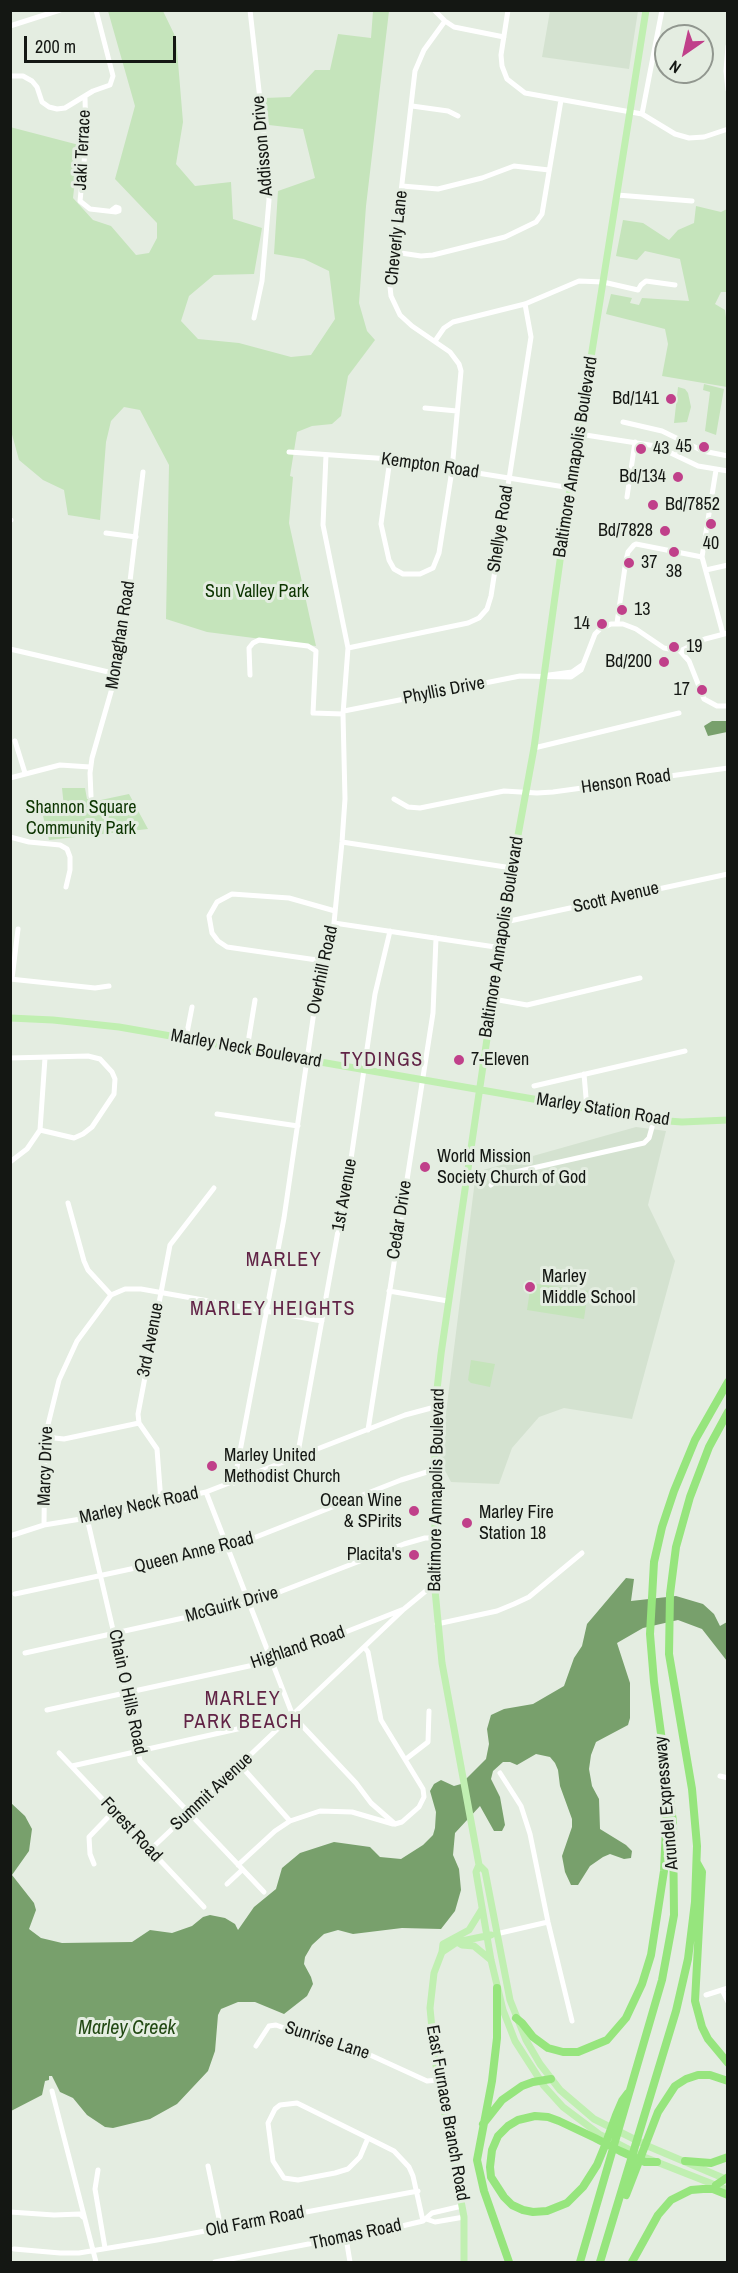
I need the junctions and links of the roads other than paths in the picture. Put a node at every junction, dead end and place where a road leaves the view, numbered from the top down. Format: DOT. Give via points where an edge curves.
graph roads {
  1 [pos="60,10"];
  2 [pos="96,10"];
  3 [pos="250,10"];
  4 [pos="434,10"];
  5 [pos="508,10"];
  6 [pos="646,10"];
  7 [pos="662,10"];
  8 [pos="445,21"];
  9 [pos="644,22"];
  10 [pos="658,24"];
  11 [pos="10,26"];
  12 [pos="504,37"];
  13 [pos="654,46"];
  14 [pos="728,46"];
  15 [pos="10,76"];
  16 [pos="728,90"];
  17 [pos="85,98"];
  18 [pos="561,100"];
  19 [pos="412,106"];
  20 [pos="630,111"];
  21 [pos="642,114"];
  22 [pos="458,116"];
  23 [pos="728,129"];
  24 [pos="549,170"];
  25 [pos="402,186"];
  26 [pos="616,195"];
  27 [pos="692,201"];
  28 [pos="112,210"];
  29 [pos="394,252"];
  30 [pos="603,282"];
  31 [pos="675,285"];
  32 [pos="525,304"];
  33 [pos="254,318"];
  34 [pos="435,342"];
  35 [pos="425,408"];
  36 [pos="457,411"];
  37 [pos="623,422"];
  38 [pos="579,434"];
  39 [pos="681,439"];
  40 [pos="635,442"];
  41 [pos="289,452"];
  42 [pos="674,454"];
  43 [pos="326,455"];
  44 [pos="728,456"];
  45 [pos="390,459"];
  46 [pos="452,470"];
  47 [pos="716,470"];
  48 [pos="728,471"];
  49 [pos="143,472"];
  50 [pos="509,478"];
  51 [pos="571,488"];
  52 [pos="627,497"];
  53 [pos="106,533"];
  54 [pos="136,537"];
  55 [pos="702,557"];
  56 [pos="728,565"];
  57 [pos="706,570"];
  58 [pos="618,623"];
  59 [pos="725,634"];
  60 [pos="348,648"];
  61 [pos="10,649"];
  62 [pos="680,651"];
  63 [pos="117,674"];
  64 [pos="250,675"];
  65 [pos="544,675"];
  66 [pos="728,706"];
  67 [pos="343,712"];
  68 [pos="679,713"];
  69 [pos="15,741"];
  70 [pos="534,748"];
  71 [pos="90,767"];
  72 [pos="728,768"];
  73 [pos="25,773"];
  74 [pos="10,778"];
  75 [pos="525,791"];
  76 [pos="91,796"];
  77 [pos="394,799"];
  78 [pos="10,837"];
  79 [pos="342,842"];
  80 [pos="512,868"];
  81 [pos="728,874"];
  82 [pos="66,887"];
  83 [pos="335,911"];
  84 [pos="505,922"];
  85 [pos="334,923"];
  86 [pos="18,929"];
  87 [pos="390,931"];
  88 [pos="436,938"];
  89 [pos="502,948"];
  90 [pos="324,961"];
  91 [pos="640,978"];
  92 [pos="11,979"];
  93 [pos="109,986"];
  94 [pos="493,999"];
  95 [pos="255,1000"];
  96 [pos="192,1007"];
  97 [pos="10,1018"];
  98 [pos="186,1038"];
  99 [pos="247,1049"];
  100 [pos="685,1051"];
  101 [pos="10,1058"];
  102 [pos="45,1058"];
  103 [pos="307,1060"];
  104 [pos="365,1070"];
  105 [pos="584,1074"];
  106 [pos="422,1078"];
  107 [pos="534,1086"];
  108 [pos="479,1089"];
  109 [pos="587,1109"];
  110 [pos="217,1114"];
  111 [pos="728,1119"];
  112 [pos="654,1120"];
  113 [pos="298,1126"];
  114 [pos="40,1130"];
  115 [pos="10,1162"];
  116 [pos="491,1185"];
  117 [pos="214,1188"];
  118 [pos="68,1203"];
  119 [pos="389,1291"];
  120 [pos="160,1292"];
  121 [pos="111,1295"];
  122 [pos="448,1301"];
  123 [pos="266,1312"];
  124 [pos="322,1321"];
  125 [pos="728,1382"];
  126 [pos="435,1407"];
  127 [pos="728,1412"];
  128 [pos="138,1423"];
  129 [pos="368,1430"];
  130 [pos="45,1437"];
  131 [pos="297,1458"];
  132 [pos="435,1472"];
  133 [pos="234,1483"];
  134 [pos="206,1492"];
  135 [pos="161,1502"];
  136 [pos="87,1518"];
  137 [pos="44,1525"];
  138 [pos="10,1536"];
  139 [pos="434,1538"];
  140 [pos="228,1548"];
  141 [pos="582,1553"];
  142 [pos="100,1576"];
  143 [pos="435,1590"];
  144 [pos="15,1594"];
  145 [pos="251,1603"];
  146 [pos="404,1609"];
  147 [pos="437,1624"];
  148 [pos="114,1634"];
  149 [pos="365,1648"];
  150 [pos="25,1653"];
  151 [pos="272,1661"];
  152 [pos="125,1693"];
  153 [pos="47,1710"];
  154 [pos="429,1711"];
  155 [pos="293,1716"];
  156 [pos="137,1752"];
  157 [pos="59,1753"];
  158 [pos="406,1759"];
  159 [pos="72,1766"];
  160 [pos="241,1766"];
  161 [pos="500,1773"];
  162 [pos="720,1776"];
  163 [pos="728,1778"];
  164 [pos="668,1779"];
  165 [pos="113,1812"];
  166 [pos="189,1813"];
  167 [pos="290,1821"];
  168 [pos="394,1824"];
  169 [pos="150,1850"];
  170 [pos="697,1863"];
  171 [pos="94,1864"];
  172 [pos="479,1865"];
  173 [pos="240,1867"];
  174 [pos="227,1884"];
  175 [pos="264,1892"];
  176 [pos="204,1907"];
  177 [pos="482,1910"];
  178 [pos="548,1922"];
  179 [pos="496,1934"];
  180 [pos="488,1935"];
  181 [pos="457,1942"];
  182 [pos="442,1952"];
  183 [pos="491,1960"];
  184 [pos="497,1988"];
  185 [pos="725,1989"];
  186 [pos="706,1995"];
  187 [pos="728,2002"];
  188 [pos="516,2018"];
  189 [pos="572,2021"];
  190 [pos="256,2046"];
  191 [pos="728,2063"];
  192 [pos="551,2079"];
  193 [pos="440,2080"];
  194 [pos="728,2080"];
  195 [pos="540,2081"];
  196 [pos="632,2086"];
  197 [pos="52,2091"];
  198 [pos="482,2125"];
  199 [pos="589,2132"];
  200 [pos="368,2138"];
  201 [pos="728,2157"];
  202 [pos="685,2161"];
  203 [pos="657,2162"];
  204 [pos="208,2166"];
  205 [pos="98,2170"];
  206 [pos="727,2179"];
  207 [pos="716,2185"];
  208 [pos="418,2191"];
  209 [pos="728,2192"];
  210 [pos="621,2201"];
  211 [pos="462,2206"];
  212 [pos="10,2212"];
  213 [pos="83,2217"];
  214 [pos="464,2217"];
  215 [pos="425,2220"];
  216 [pos="221,2228"];
  217 [pos="346,2238"];
  218 [pos="105,2247"];
  219 [pos="14,2248"];
  220 [pos="92,2250"];
  221 [pos="96,2262"];
  222 [pos="215,2262"];
  223 [pos="350,2262"];
  224 [pos="464,2262"];
  225 [pos="509,2262"];
  226 [pos="580,2262"];
  227 [pos="600,2262"];
  228 [pos="632,2262"];
  1 -- 11 [label="street"];
  2 -- 17 [label="street, Jaki Terrace" via="112,80"];
  3 -- 33 [label="street, Addisson Drive" via="269,200 262,281"];
  4 -- 8 [label="street"];
  5 -- 12 [label="street"];
  6 -- 9 [label="main road, Baltimore Annapolis Boulevard"];
  7 -- 10 [label="street"];
  8 -- 12 [label="street" via="466,30"];
  8 -- 19 [label="street, Cheverly Lane" via="418,61"];
  9 -- 10 [label="street"];
  9 -- 20 [label="main road, Baltimore Annapolis Boulevard"];
  12 -- 18 [label="street" via="502,66 507,79 526,94"];
  13 -- 21 [label="street"];
  14 -- 16 [label="street"];
  15 -- 17 [label="street" via="32,81 42,102 49,107 65,108"];
  17 -- 28 [label="street, Jaki Terrace" via="86,143 80,201 90,209"];
  18 -- 20 [label="street"];
  18 -- 24 [label="street"];
  19 -- 22 [label="street"];
  19 -- 25 [label="street, Cheverly Lane"];
  20 -- 21 [label="street"];
  20 -- 26 [label="main road, Baltimore Annapolis Boulevard"];
  21 -- 23 [label="street" via="689,138"];
  24 -- 25 [label="street" via="514,166 438,189"];
  24 -- 29 [label="street" via="542,214 529,227 505,237 427,256"];
  25 -- 29 [label="street, Cheverly Lane"];
  26 -- 27 [label="street"];
  26 -- 30 [label="main road, Baltimore Annapolis Boulevard"];
  29 -- 34 [label="street, Cheverly Lane" via="390,287 395,305 406,321"];
  30 -- 31 [label="street" via="638,290 646,281"];
  30 -- 32 [label="street" via="579,281"];
  30 -- 38 [label="main road, Baltimore Annapolis Boulevard"];
  32 -- 34 [label="street" via="453,322"];
  32 -- 50 [label="street, Shellye Road" via="531,337"];
  34 -- 36 [label="street, Cheverly Lane" via="459,364"];
  35 -- 36 [label="street"];
  36 -- 46 [label="street, Cheverly Lane"];
  37 -- 39 [label="street"];
  38 -- 40 [label="street"];
  38 -- 51 [label="main road, Baltimore Annapolis Boulevard"];
  39 -- 42 [label="street"];
  39 -- 44 [label="street" via="703,451"];
  40 -- 42 [label="street"];
  40 -- 52 [label="street"];
  41 -- 43 [label="street, Kempton Road"];
  42 -- 47 [label="street"];
  43 -- 45 [label="street, Kempton Road"];
  43 -- 60 [label="street, Overhill Road" via="323,525"];
  45 -- 46 [label="street, Kempton Road"];
  45 -- 46 [label="street, Cheverly Lane" via="381,524 391,565 408,575 429,571 437,560"];
  46 -- 50 [label="street, Kempton Road"];
  47 -- 48 [label="street"];
  47 -- 55 [label="street"];
  49 -- 54 [label="street, Monaghan Road"];
  50 -- 51 [label="street, Kempton Road"];
  50 -- 60 [label="street, Shellye Road" via="489,603 479,618"];
  51 -- 65 [label="main road, Baltimore Annapolis Boulevard"];
  53 -- 54 [label="street"];
  54 -- 63 [label="street, Monaghan Road"];
  55 -- 57 [label="street"];
  55 -- 58 [label="street" via="634,545 628,552"];
  56 -- 57 [label="street"];
  57 -- 59 [label="street"];
  58 -- 62 [label="street" via="636,629 664,648"];
  58 -- 65 [label="street, Phyllis Drive" via="595,634 583,664 573,672"];
  59 -- 62 [label="street"];
  60 -- 67 [label="street, Overhill Road"];
  61 -- 63 [label="street"];
  62 -- 66 [label="street" via="689,661 704,699 717,706"];
  63 -- 71 [label="street, Monaghan Road"];
  64 -- 67 [label="street, Phyllis Drive" via="249,648 253,643 259,640 308,646 316,651 313,713"];
  65 -- 67 [label="street, Phyllis Drive" via="520,676"];
  65 -- 70 [label="main road, Baltimore Annapolis Boulevard"];
  67 -- 79 [label="street, Overhill Road"];
  68 -- 70 [label="street"];
  69 -- 73 [label="street"];
  70 -- 75 [label="main road, Baltimore Annapolis Boulevard"];
  71 -- 73 [label="street" via="60,765"];
  71 -- 76 [label="street, Monaghan Road"];
  72 -- 75 [label="street, Henson Road" via="554,792"];
  73 -- 74 [label="street"];
  75 -- 77 [label="street, Henson Road" via="504,791 420,808"];
  75 -- 80 [label="main road, Baltimore Annapolis Boulevard"];
  78 -- 82 [label="street" via="67,849 70,870"];
  79 -- 80 [label="street"];
  79 -- 83 [label="street, Overhill Road"];
  80 -- 84 [label="main road, Baltimore Annapolis Boulevard"];
  81 -- 84 [label="street, Scott Avenue"];
  83 -- 85 [label="street, Overhill Road"];
  83 -- 90 [label="street" via="288,898 232,894 217,902 209,916 212,933 227,947"];
  84 -- 89 [label="main road, Baltimore Annapolis Boulevard"];
  85 -- 87 [label="street"];
  85 -- 90 [label="street, Overhill Road"];
  86 -- 92 [label="street"];
  87 -- 88 [label="street"];
  87 -- 104 [label="street, 1st Avenue" via="375,994"];
  88 -- 89 [label="street"];
  88 -- 106 [label="street, Cedar Drive" via="433,1013"];
  89 -- 94 [label="main road, Baltimore Annapolis Boulevard"];
  90 -- 103 [label="street, Overhill Road"];
  91 -- 94 [label="street" via="527,1005"];
  92 -- 93 [label="street"];
  94 -- 108 [label="main road, Baltimore Annapolis Boulevard"];
  95 -- 99 [label="street"];
  96 -- 98 [label="street"];
  97 -- 98 [label="main road, Marley Neck Boulevard" via="108,1025"];
  98 -- 99 [label="main road, Marley Neck Boulevard"];
  99 -- 103 [label="main road, Marley Neck Boulevard"];
  100 -- 105 [label="street"];
  101 -- 102 [label="street"];
  102 -- 114 [label="street"];
  102 -- 114 [label="street" via="100,1059 112,1072 115,1085 114,1094 83,1134 74,1138"];
  103 -- 104 [label="main road, Marley Neck Boulevard"];
  103 -- 113 [label="street, Overhill Road"];
  104 -- 106 [label="main road, Marley Neck Boulevard"];
  104 -- 124 [label="street, 1st Avenue"];
  105 -- 107 [label="street"];
  105 -- 109 [label="street"];
  106 -- 108 [label="main road, Marley Neck Boulevard"];
  106 -- 119 [label="street, Cedar Drive"];
  108 -- 109 [label="main road, Marley Station Road"];
  108 -- 122 [label="main road, Baltimore Annapolis Boulevard"];
  109 -- 112 [label="main road, Marley Station Road"];
  110 -- 113 [label="street"];
  111 -- 112 [label="main road, Marley Station Road"];
  112 -- 116 [label="street" via="644,1143 502,1175"];
  113 -- 123 [label="street, Overhill Road"];
  114 -- 115 [label="street" via="27,1149"];
  117 -- 120 [label="street, 3rd Avenue" via="170,1245"];
  118 -- 121 [label="street" via="88,1270"];
  119 -- 122 [label="street"];
  119 -- 129 [label="street, Cedar Drive"];
  120 -- 121 [label="street" via="133,1289"];
  120 -- 123 [label="street"];
  120 -- 128 [label="street, 3rd Avenue"];
  121 -- 130 [label="street, Marcy Drive" via="68,1357 58,1380"];
  122 -- 126 [label="main road, Baltimore Annapolis Boulevard"];
  123 -- 124 [label="street"];
  123 -- 133 [label="street, Overhill Road"];
  124 -- 131 [label="street, 1st Avenue"];
  125 -- 164 [label="highway, Arundel Expressway" via="695,1440 659,1539 650,1634"];
  126 -- 129 [label="street, Marley Neck Road"];
  126 -- 132 [label="main road, Baltimore Annapolis Boulevard"];
  127 -- 170 [label="highway, Arundel Expressway" via="705,1455 690,1497 671,1583 668,1633 692,1790"];
  128 -- 130 [label="street" via="64,1439"];
  128 -- 135 [label="street" via="157,1449"];
  129 -- 131 [label="street, Marley Neck Road"];
  130 -- 137 [label="street, Marcy Drive"];
  131 -- 133 [label="street, Marley Neck Road"];
  132 -- 139 [label="main road, Baltimore Annapolis Boulevard"];
  132 -- 140 [label="street, Queen Anne Road" via="401,1480"];
  133 -- 134 [label="street, Marley Neck Road"];
  134 -- 135 [label="street, Marley Neck Road"];
  134 -- 140 [label="street"];
  135 -- 136 [label="street, Marley Neck Road"];
  136 -- 137 [label="street, Marley Neck Road"];
  136 -- 142 [label="street, Chain O Hills Road"];
  137 -- 138 [label="street, Marley Neck Road"];
  139 -- 143 [label="main road, Baltimore Annapolis Boulevard"];
  139 -- 145 [label="street, McGuirk Drive" via="404,1544"];
  140 -- 142 [label="street, Queen Anne Road"];
  140 -- 145 [label="street"];
  141 -- 147 [label="street" via="529,1597 498,1611"];
  142 -- 144 [label="street, Queen Anne Road"];
  142 -- 148 [label="street, Chain O Hills Road"];
  143 -- 146 [label="street, Highland Road" via="427,1590"];
  143 -- 147 [label="main road, Baltimore Annapolis Boulevard"];
  145 -- 148 [label="street, McGuirk Drive"];
  145 -- 151 [label="street"];
  146 -- 149 [label="street, Summit Avenue"];
  146 -- 151 [label="street, Highland Road"];
  147 -- 172 [label="main road, Baltimore Annapolis Boulevard"];
  148 -- 150 [label="street, McGuirk Drive"];
  148 -- 152 [label="street, Chain O Hills Road"];
  149 -- 155 [label="street, Summit Avenue"];
  149 -- 158 [label="street" via="369,1652 381,1720"];
  151 -- 152 [label="street, Highland Road"];
  151 -- 155 [label="street"];
  152 -- 153 [label="street, Highland Road"];
  152 -- 156 [label="street, Chain O Hills Road"];
  154 -- 158 [label="street" via="428,1742"];
  155 -- 156 [label="street"];
  155 -- 160 [label="street, Summit Avenue"];
  155 -- 168 [label="street"];
  156 -- 159 [label="street"];
  156 -- 166 [label="street, Chain O Hills Road" via="140,1761"];
  157 -- 159 [label="street, Forest Road"];
  158 -- 168 [label="street" via="424,1797 419,1807"];
  159 -- 165 [label="street, Forest Road"];
  160 -- 166 [label="street, Summit Avenue"];
  160 -- 167 [label="street"];
  161 -- 178 [label="street" via="521,1806"];
  162 -- 163 [label="street"];
  164 -- 188 [label="highway" via="664,1871 656,1926 642,1984 626,2018 607,2040 571,2052 555,2051 541,2044"];
  164 -- 196 [label="highway, Arundel Expressway" via="673,1822 674,1915 662,1980"];
  165 -- 169 [label="street, Forest Road"];
  165 -- 171 [label="street" via="89,1837"];
  166 -- 169 [label="street, Summit Avenue"];
  166 -- 173 [label="street, Chain O Hills Road"];
  167 -- 168 [label="street" via="337,1810"];
  167 -- 173 [label="street"];
  169 -- 176 [label="street, Forest Road"];
  170 -- 191 [label="highway" via="702,1872 695,2001 708,2039"];
  170 -- 210 [label="highway, Arundel Expressway" via="683,1986"];
  172 -- 177 [label="main road, Baltimore Annapolis Boulevard" via="476,1872"];
  172 -- 179 [label="main road, Baltimore Annapolis Boulevard" via="485,1871"];
  173 -- 174 [label="street"];
  173 -- 175 [label="street, Chain O Hills Road"];
  177 -- 180 [label="main road, Baltimore Annapolis Boulevard"];
  177 -- 182 [label="main road" via="469,1930 443,1944"];
  178 -- 179 [label="street"];
  178 -- 189 [label="street"];
  179 -- 180 [label="main road"];
  179 -- 188 [label="main road, Baltimore Annapolis Boulevard"];
  180 -- 181 [label="main road"];
  180 -- 183 [label="main road, Baltimore Annapolis Boulevard"];
  181 -- 182 [label="main road"];
  181 -- 183 [label="main road" via="474,1946"];
  182 -- 193 [label="main road, East Furnace Branch Road" via="434,1973 430,2008"];
  183 -- 184 [label="main road, Baltimore Annapolis Boulevard"];
  184 -- 195 [label="main road, Baltimore Annapolis Boulevard" via="515,2041"];
  184 -- 198 [label="highway" via="497,2038"];
  185 -- 186 [label="street"];
  185 -- 187 [label="street"];
  188 -- 192 [label="main road, Baltimore Annapolis Boulevard" via="532,2052"];
  190 -- 193 [label="street, Sunrise Lane" via="268,2026 276,2025 325,2043 346,2044 427,2081"];
  192 -- 195 [label="highway"];
  192 -- 202 [label="main road, Baltimore Annapolis Boulevard" via="571,2102 594,2119"];
  193 -- 211 [label="main road, East Furnace Branch Road"];
  194 -- 210 [label="highway" via="698,2075 675,2086 662,2105 628,2194"];
  195 -- 198 [label="highway" via="509,2094"];
  195 -- 199 [label="main road, Baltimore Annapolis Boulevard"];
  196 -- 199 [label="highway" via="622,2101 597,2165 567,2203 533,2212 512,2205 496,2188 489,2167 492,2150 498,2136 513,2123 548,2117"];
  196 -- 226 [label="highway, Arundel Expressway"];
  197 -- 213 [label="street"];
  198 -- 225 [label="highway" via="477,2160"];
  199 -- 203 [label="highway" via="645,2162"];
  200 -- 200 [label="street" via="360,2157 348,2169 298,2180 284,2178 273,2161 268,2123 280,2105 297,2103"];
  200 -- 208 [label="street" via="401,2157"];
  201 -- 202 [label="highway" via="711,2163"];
  202 -- 206 [label="main road, Baltimore Annapolis Boulevard"];
  203 -- 207 [label="main road"];
  204 -- 216 [label="street"];
  205 -- 218 [label="street" via="95,2189"];
  206 -- 207 [label="highway"];
  207 -- 209 [label="main road"];
  208 -- 215 [label="street"];
  208 -- 216 [label="street, Old Farm Road"];
  209 -- 228 [label="highway" via="690,2190 671,2200 658,2215"];
  210 -- 227 [label="highway, Arundel Expressway"];
  211 -- 214 [label="main road, East Furnace Branch Road"];
  211 -- 215 [label="street, Thomas Road" via="432,2213"];
  212 -- 213 [label="street"];
  213 -- 220 [label="street"];
  214 -- 215 [label="street, Thomas Road"];
  214 -- 224 [label="main road, East Furnace Branch Road"];
  215 -- 217 [label="street, Thomas Road"];
  216 -- 218 [label="street, Old Farm Road"];
  217 -- 222 [label="street, Thomas Road"];
  217 -- 223 [label="street"];
  218 -- 220 [label="street, Old Farm Road"];
  219 -- 220 [label="street, Old Farm Road" via="60,2253"];
  220 -- 221 [label="street"];
}
